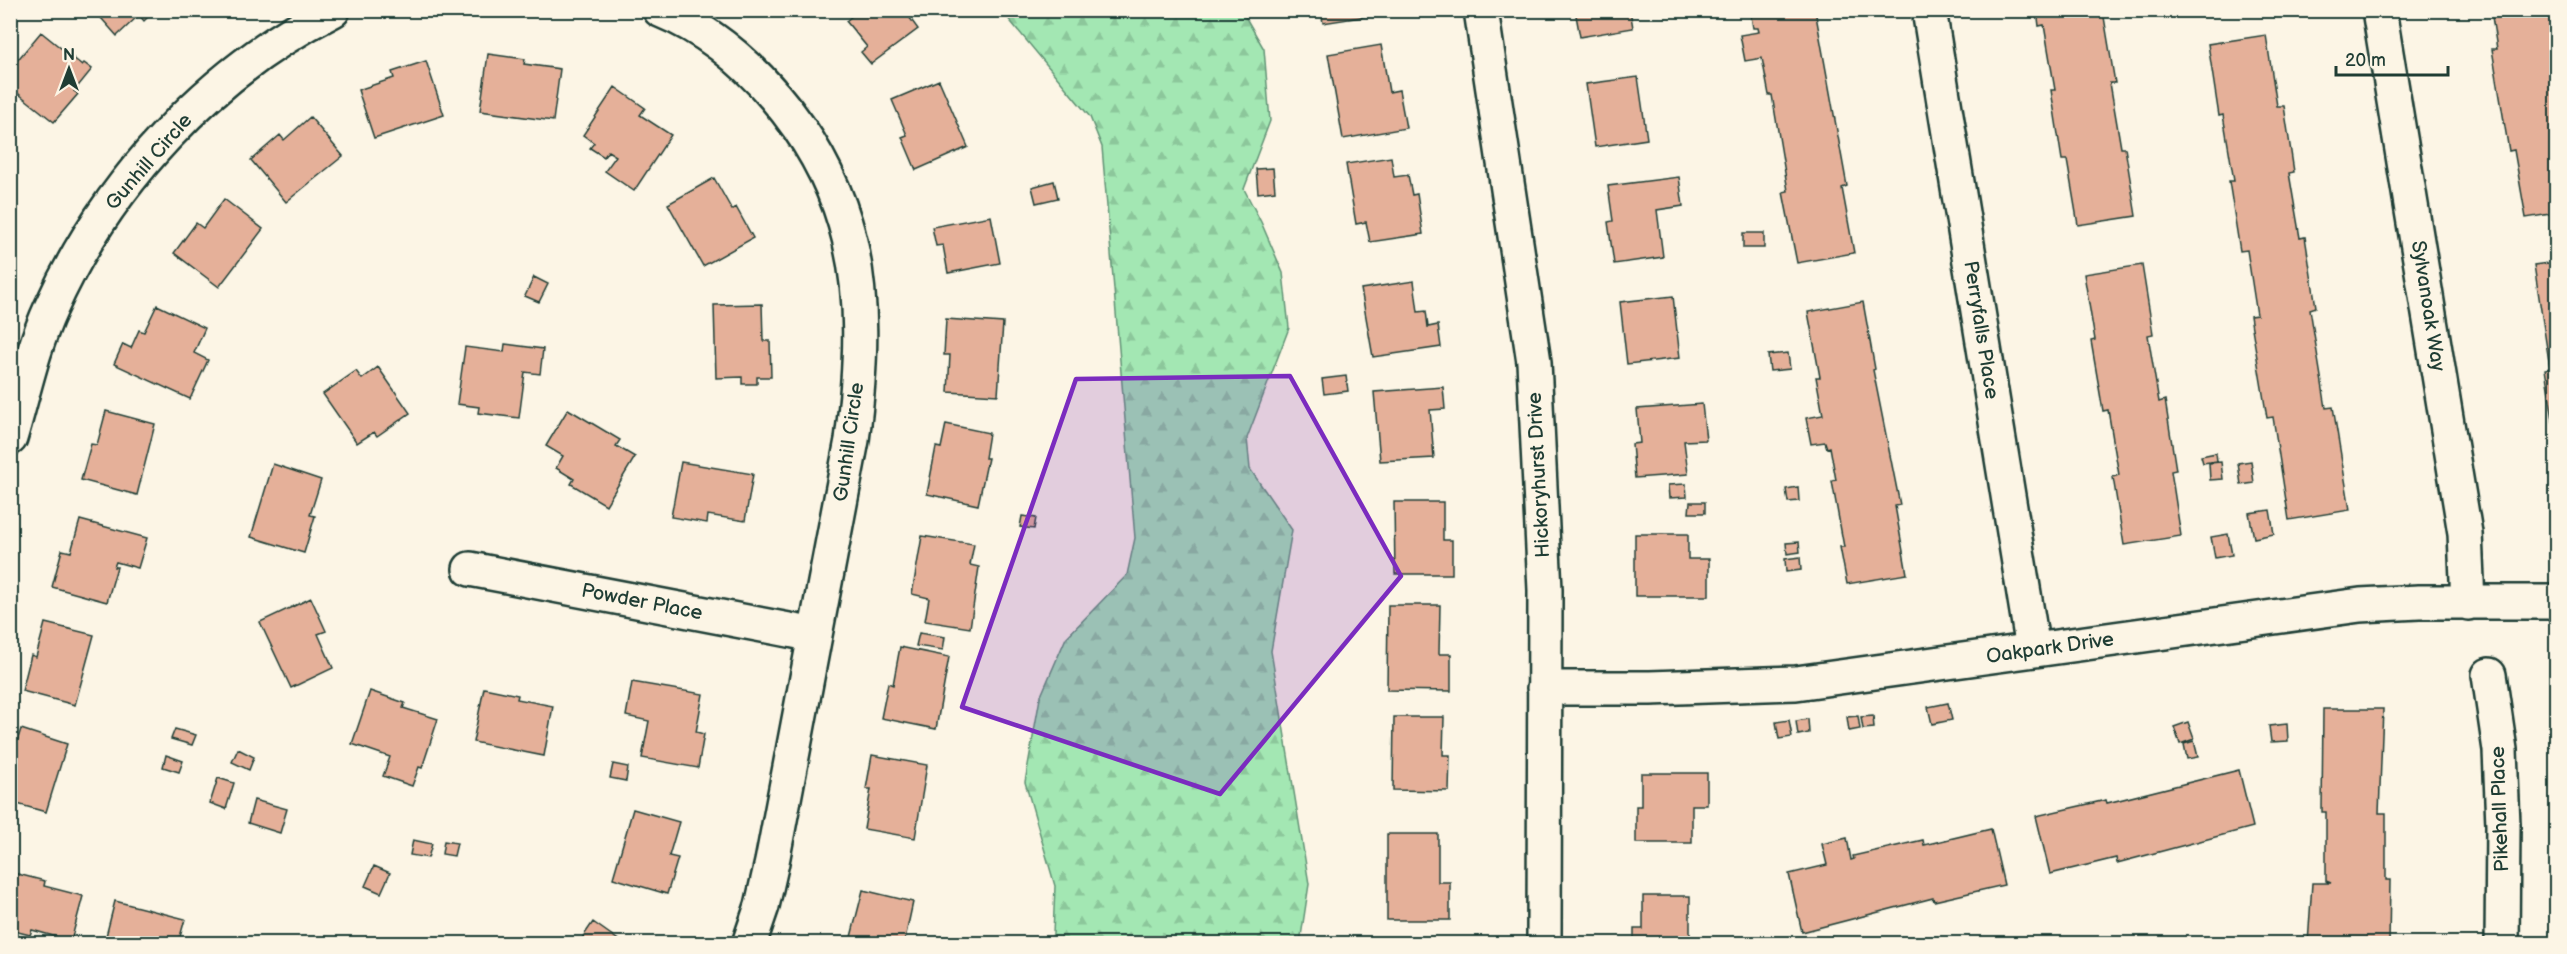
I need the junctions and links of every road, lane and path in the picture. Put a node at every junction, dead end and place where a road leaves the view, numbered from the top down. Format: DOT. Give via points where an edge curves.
graph roads {
  1 [pos="333,10"];
  2 [pos="660,10"];
  3 [pos="1480,10"];
  4 [pos="1929,10"];
  5 [pos="2379,10"];
  6 [pos="10,438"];
  7 [pos="470,568"];
  8 [pos="2556,602"];
  9 [pos="2468,603"];
  10 [pos="815,635"];
  11 [pos="2033,649"];
  12 [pos="2489,675"];
  13 [pos="1544,688"];
  14 [pos="749,944"];
  15 [pos="1544,944"];
  16 [pos="2502,944"];
  1 -- 6 [label="street, Gunhill Circle" via="268,47 230,78 189,113 117,193 50,310"];
  2 -- 10 [label="street, Gunhill Circle" via="714,39 749,67 781,102 828,180 846,224 855,268 860,380"];
  3 -- 13 [label="street, Hickoryhurst Drive" via="1534,362 1545,590"];
  4 -- 11 [label="street, Perryfalls Place"];
  5 -- 9 [label="street, Sylvanoak Way" via="2465,533"];
  7 -- 10 [label="street, Powder Place"];
  8 -- 9 [label="street, Oakpark Drive"];
  9 -- 11 [label="street, Oakpark Drive" via="2360,605"];
  10 -- 14 [label="street, Gunhill Circle" via="772,862"];
  11 -- 13 [label="street, Oakpark Drive" via="1796,683"];
  12 -- 16 [label="street, Pikehall Place" via="2500,750"];
  13 -- 15 [label="street, Hickoryhurst Drive"];
}
